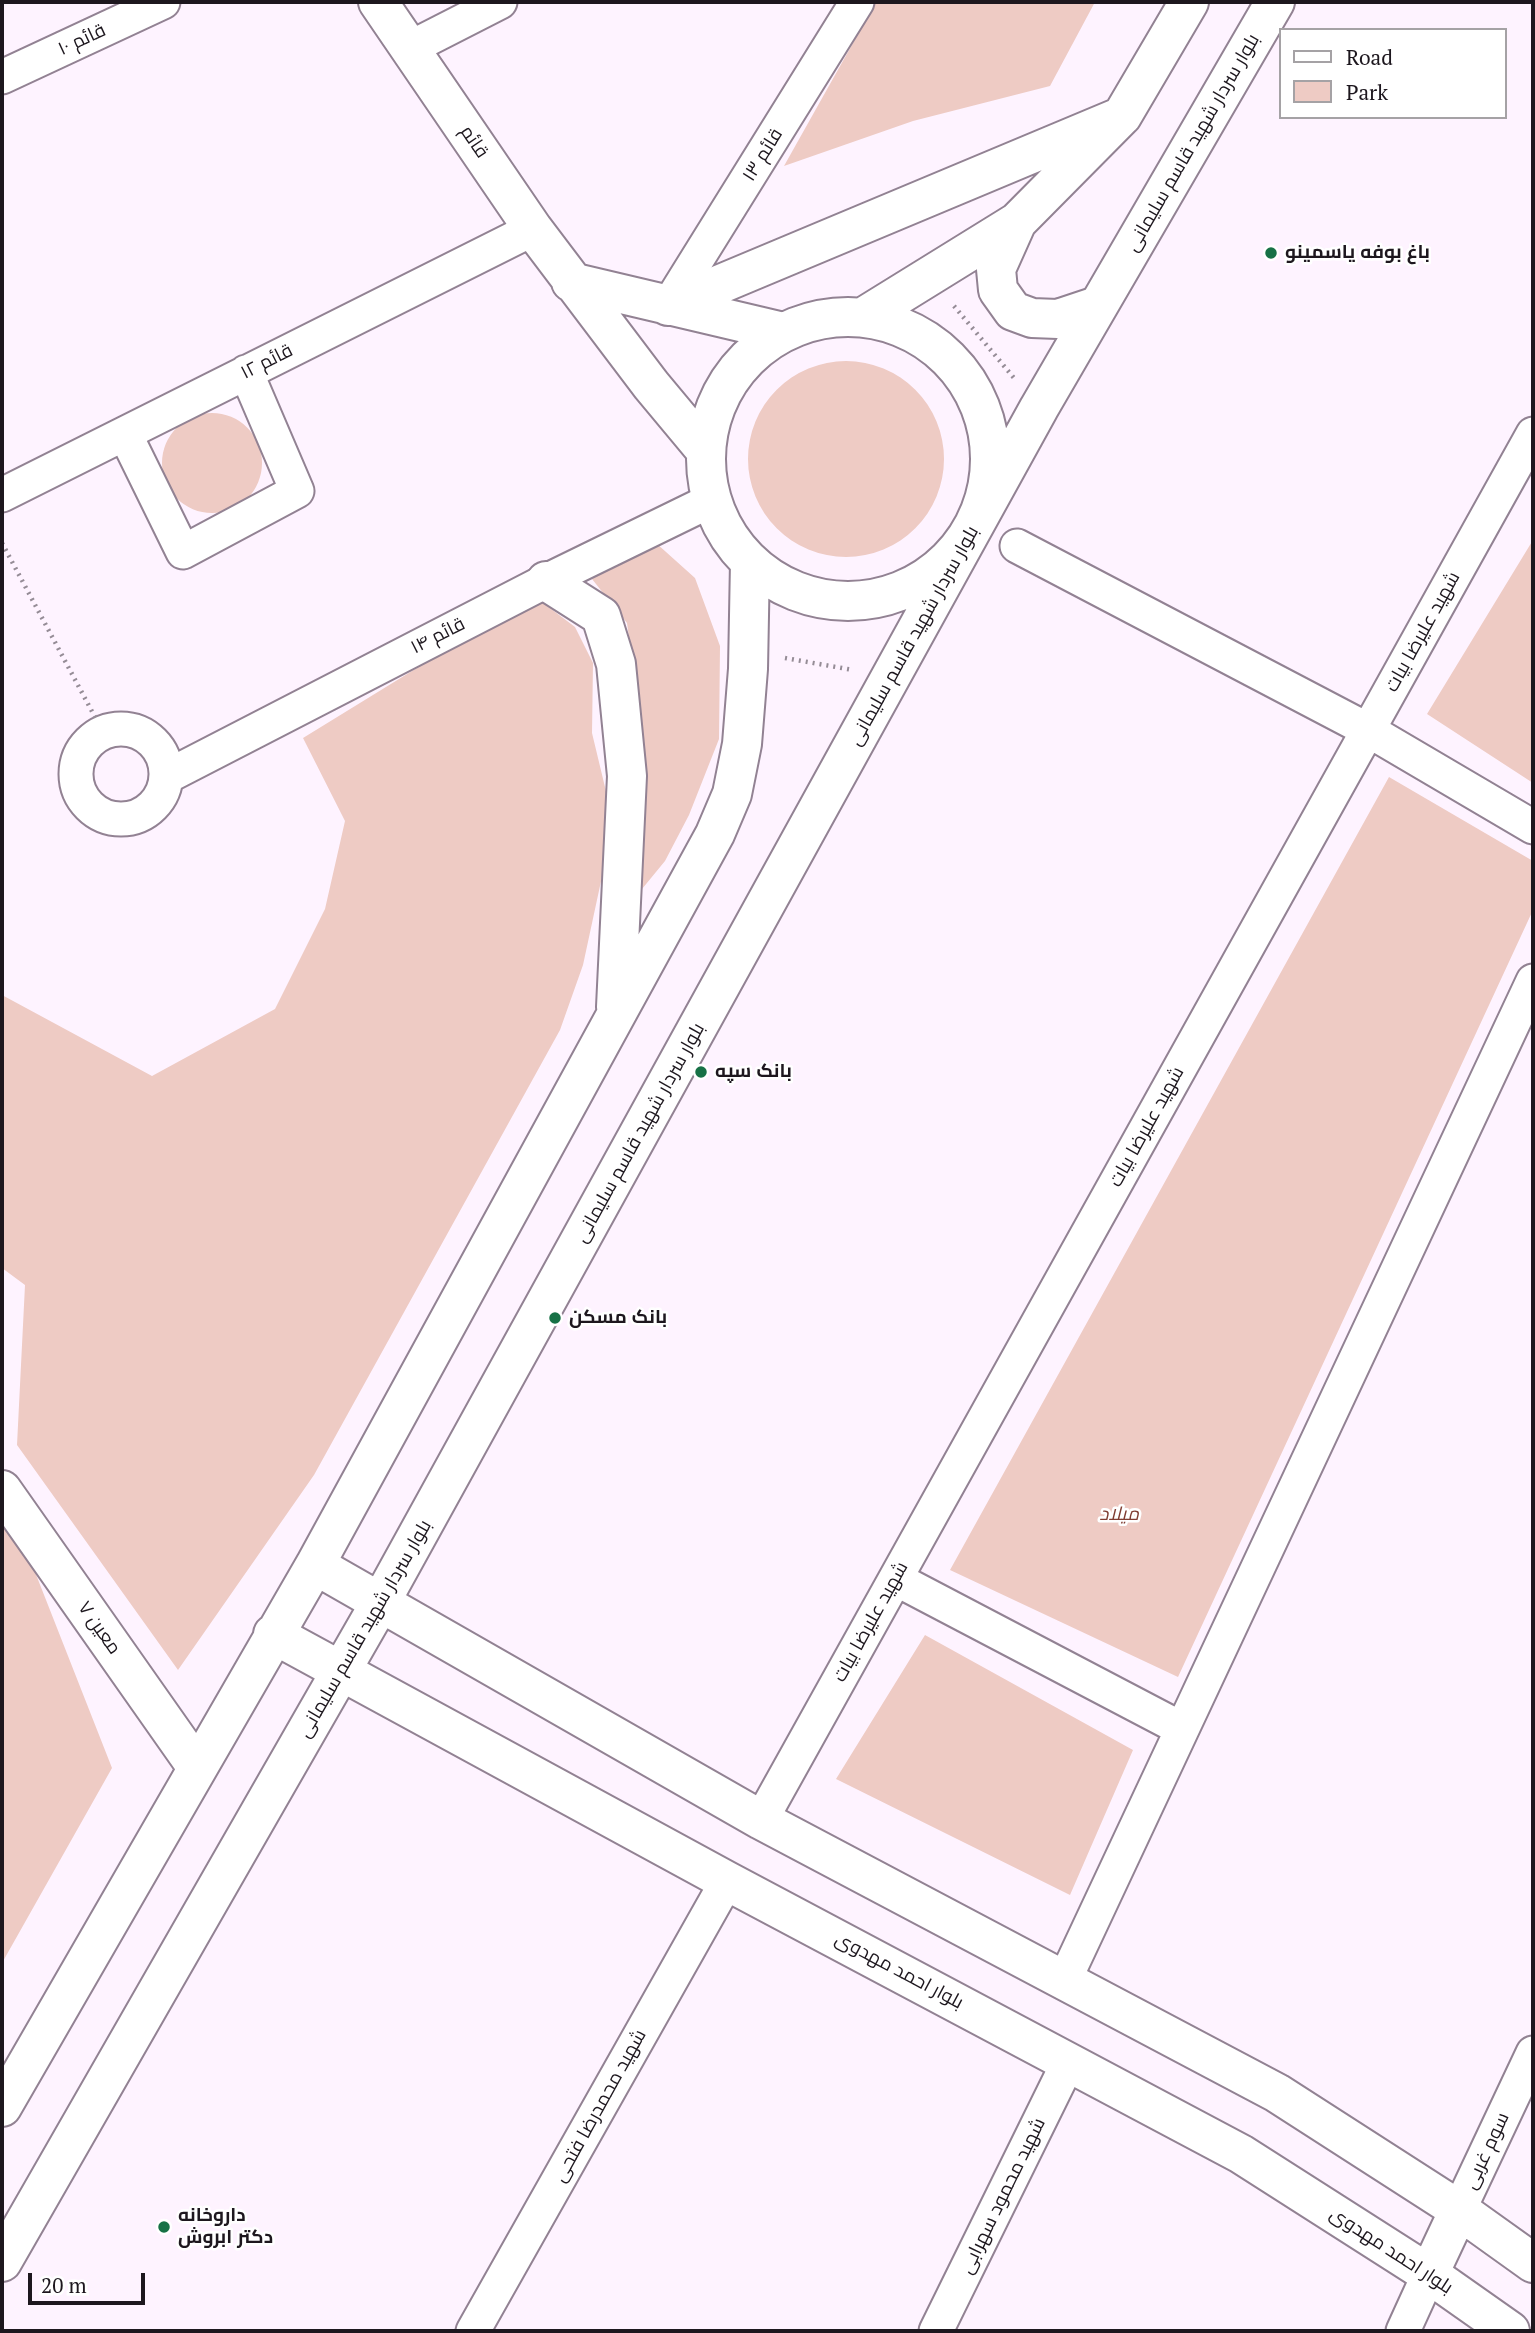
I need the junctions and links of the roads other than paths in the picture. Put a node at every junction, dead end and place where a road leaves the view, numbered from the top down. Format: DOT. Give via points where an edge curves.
graph roads {
  1 [pos="163,2"];
  2 [pos="378,2"];
  3 [pos="500,2"];
  4 [pos="857,2"];
  5 [pos="1189,2"];
  6 [pos="1275,2"];
  7 [pos="410,48"];
  8 [pos="2,77"];
  9 [pos="1122,116"];
  10 [pos="1017,222"];
  11 [pos="533,229"];
  12 [pos="571,282"];
  13 [pos="667,306"];
  14 [pos="1097,306"];
  15 [pos="865,316"];
  16 [pos="783,332"];
  17 [pos="246,372"];
  18 [pos="125,434"];
  19 [pos="1533,434"];
  20 [pos="706,451"];
  21 [pos="2,495"];
  22 [pos="712,500"];
  23 [pos="975,523"];
  24 [pos="1017,546"];
  25 [pos="750,562"];
  26 [pos="546,581"];
  27 [pos="1368,730"];
  28 [pos="166,777"];
  29 [pos="1533,827"];
  30 [pos="1533,981"];
  31 [pos="615,1021"];
  32 [pos="2,1490"];
  33 [pos="315,1565"];
  34 [pos="896,1579"];
  35 [pos="380,1603"];
  36 [pos="273,1634"];
  37 [pos="342,1670"];
  38 [pos="1182,1729"];
  39 [pos="196,1766"];
  40 [pos="761,1820"];
  41 [pos="727,1881"];
  42 [pos="1065,1979"];
  43 [pos="1533,2053"];
  44 [pos="1069,2060"];
  45 [pos="2,2107"];
  46 [pos="1459,2210"];
  47 [pos="2,2262"];
  48 [pos="1533,2263"];
  49 [pos="1429,2274"];
  50 [pos="473,2331"];
  51 [pos="936,2331"];
  52 [pos="1403,2331"];
  53 [pos="1510,2331"];
  1 -- 8 [label="street, قائم ۱۰"];
  2 -- 7 [label="main road, قائم"];
  3 -- 7 [label="street"];
  4 -- 13 [label="street, قائم ۱۳"];
  5 -- 9 [label="main road"];
  6 -- 14 [label="main road, بلوار سردار شهید قاسم سلیمانی"];
  7 -- 11 [label="main road, قائم"];
  9 -- 10 [label="main road"];
  9 -- 13 [label="main road"];
  10 -- 14 [label="main road" via="996,269 998,290 1013,310 1032,318 1058,319"];
  10 -- 15 [label="main road"];
  11 -- 12 [label="main road, قائم"];
  11 -- 17 [label="street, قائم ۱۲"];
  12 -- 13 [label="main road"];
  12 -- 20 [label="main road, قائم"];
  13 -- 16 [label="main road"];
  14 -- 23 [label="main road, بلوار سردار شهید قاسم سلیمانی"];
  15 -- 16 [label="main road" via="814,320"];
  15 -- 23 [label="main road" via="899,325 930,341 956,365 976,394 988,427 990,463"];
  16 -- 20 [label="main road" via="744,362 717,403"];
  17 -- 18 [label="street, قائم ۱۲"];
  17 -- 18 [label="street" via="297,491 183,552"];
  18 -- 21 [label="street, قائم ۱۲"];
  19 -- 27 [label="street, شهید علیرضا بیات"];
  20 -- 22 [label="main road"];
  22 -- 25 [label="main road" via="734,544"];
  22 -- 26 [label="street, قائم ۱۴"];
  23 -- 25 [label="main road" via="936,572 891,595 866,600 817,598 770,578"];
  23 -- 35 [label="main road, بلوار سردار شهید قاسم سلیمانی"];
  24 -- 27 [label="street"];
  25 -- 31 [label="main road" via="742,744 732,794"];
  26 -- 28 [label="street, قائم ۱۴"];
  26 -- 31 [label="main road" via="601,616 616,664 627,776"];
  27 -- 29 [label="street"];
  27 -- 34 [label="street, شهید علیرضا بیات"];
  28 -- 28 [label="street" via="156,803 132,818 103,816 91,808 76,783 76,767 90,740 118,728 147,737 165,762"];
  30 -- 38 [label="street"];
  31 -- 33 [label="main road"];
  32 -- 39 [label="main road, معین ۷"];
  33 -- 35 [label="main road"];
  33 -- 36 [label="main road"];
  34 -- 38 [label="street"];
  34 -- 40 [label="street, شهید علیرضا بیات"];
  35 -- 37 [label="main road, بلوار سردار شهید قاسم سلیمانی"];
  35 -- 40 [label="main road"];
  36 -- 37 [label="main road, بلوار احمد مهدوی"];
  36 -- 39 [label="main road"];
  37 -- 41 [label="main road, بلوار احمد مهدوی"];
  37 -- 47 [label="main road, بلوار سردار شهید قاسم سلیمانی"];
  38 -- 42 [label="street"];
  39 -- 45 [label="main road"];
  40 -- 42 [label="main road"];
  41 -- 44 [label="main road, بلوار احمد مهدوی"];
  41 -- 50 [label="street, شهید محمدرضا فتحی"];
  42 -- 46 [label="main road" via="1277,2093"];
  43 -- 46 [label="street, سوم غربی"];
  44 -- 49 [label="main road, بلوار احمد مهدوی" via="1241,2154"];
  44 -- 51 [label="street, شهید محمود سهرابی"];
  46 -- 48 [label="main road"];
  46 -- 49 [label="main road"];
  49 -- 52 [label="street"];
  49 -- 53 [label="main road, بلوار احمد مهدوی"];
}
